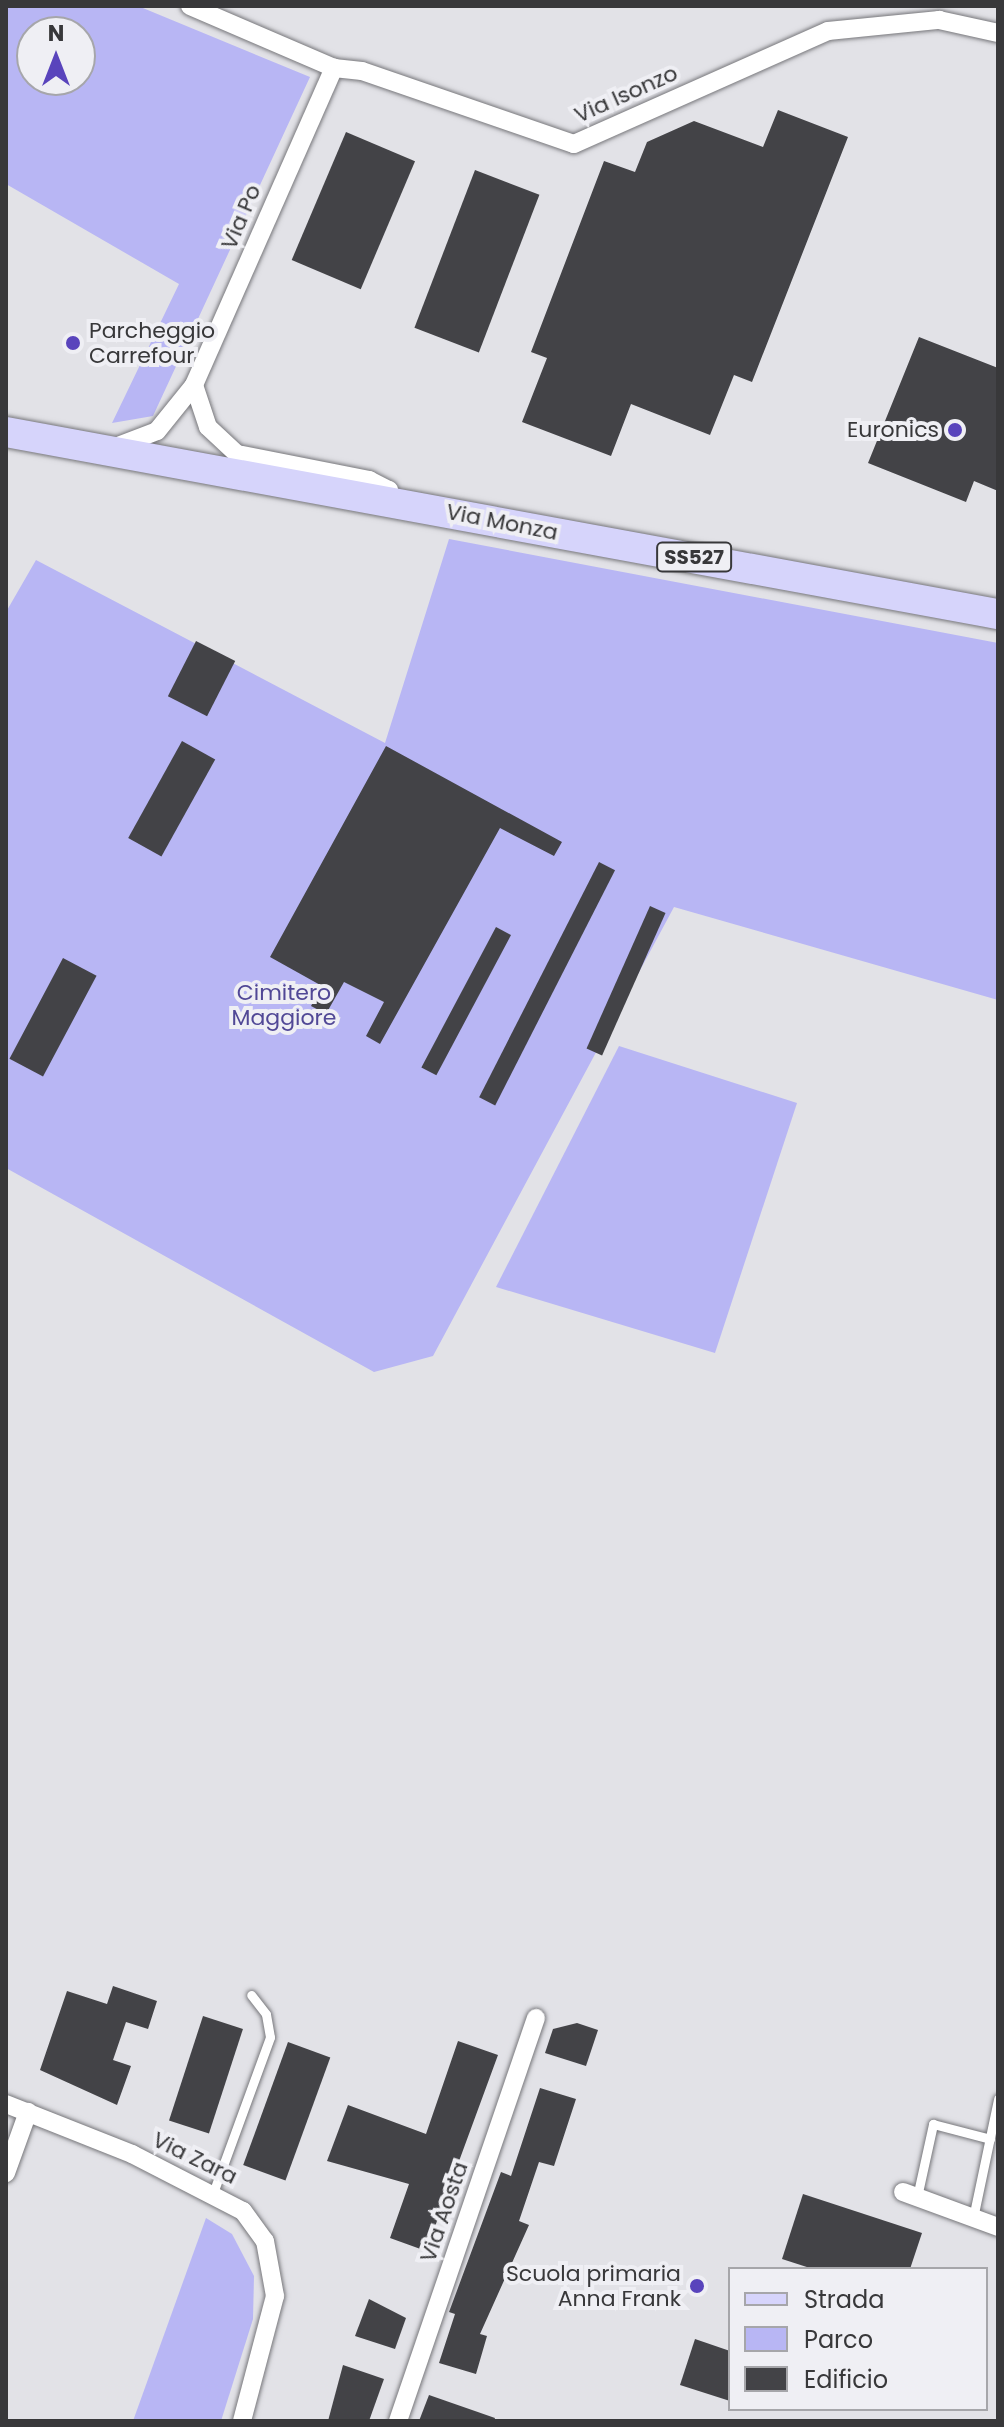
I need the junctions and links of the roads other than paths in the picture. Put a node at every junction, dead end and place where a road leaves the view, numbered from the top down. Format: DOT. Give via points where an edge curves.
graph roads {
  1 [pos="190,6"];
  2 [pos="998,33"];
  3 [pos="334,68"];
  4 [pos="194,385"];
  5 [pos="6,432"];
  6 [pos="108,450"];
  7 [pos="390,501"];
  8 [pos="998,614"];
  9 [pos="251,1995"];
  10 [pos="536,2018"];
  11 [pos="998,2099"];
  12 [pos="6,2104"];
  13 [pos="28,2112"];
  14 [pos="990,2139"];
  15 [pos="6,2173"];
  16 [pos="213,2193"];
  17 [pos="910,2194"];
  18 [pos="973,2218"];
  19 [pos="998,2227"];
  20 [pos="242,2421"];
  21 [pos="398,2421"];
  1 -- 3 [label="street, Via Isonzo"];
  2 -- 3 [label="street, Via Isonzo" via="939,20 828,31 574,144 362,71"];
  3 -- 4 [label="street, Via Po"];
  4 -- 6 [label="street, Via Po" via="157,431"];
  4 -- 7 [label="street" via="208,427 237,454 369,480 389,490"];
  5 -- 6 [label="main road, Via Monza / SS527"];
  6 -- 7 [label="main road, Via Monza / SS527"];
  7 -- 8 [label="main road, Via Monza / SS527"];
  9 -- 16 [label="lane" via="266,2014 270,2037"];
  10 -- 21 [label="street, Via Aosta"];
  11 -- 14 [label="lane"];
  12 -- 13 [label="street, Via Zara"];
  13 -- 15 [label="street"];
  13 -- 16 [label="street, Via Zara"];
  14 -- 17 [label="lane" via="933,2124"];
  14 -- 18 [label="lane"];
  16 -- 20 [label="street, Via Zara" via="243,2211 265,2241 274,2280 266,2349"];
  17 -- 18 [label="street"];
  18 -- 19 [label="street"];
}
